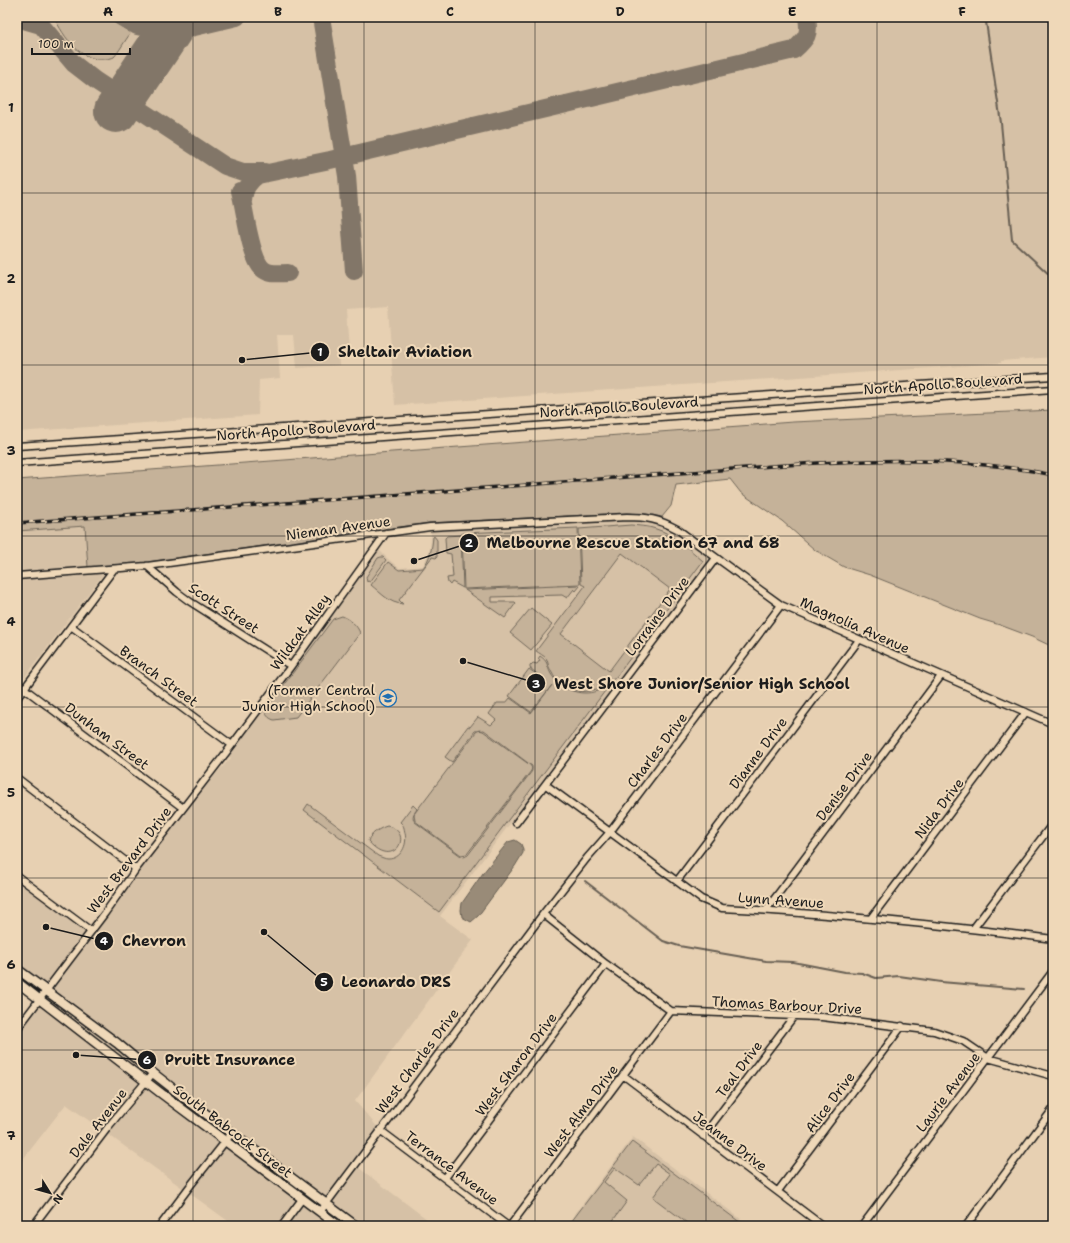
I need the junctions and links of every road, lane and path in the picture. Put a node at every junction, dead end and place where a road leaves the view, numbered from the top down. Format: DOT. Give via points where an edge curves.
graph roads {
  1 [pos="1053,376"];
  2 [pos="1053,389"];
  3 [pos="17,446"];
  4 [pos="17,463"];
  5 [pos="663,522"];
  6 [pos="386,534"];
  7 [pos="716,558"];
  8 [pos="147,566"];
  9 [pos="114,569"];
  10 [pos="17,576"];
  11 [pos="781,605"];
  12 [pos="71,626"];
  13 [pos="859,640"];
  14 [pos="291,666"];
  15 [pos="941,676"];
  16 [pos="17,683"];
  17 [pos="24,689"];
  18 [pos="17,698"];
  19 [pos="1026,712"];
  20 [pos="1053,724"];
  21 [pos="232,745"];
  22 [pos="17,778"];
  23 [pos="546,785"];
  24 [pos="183,808"];
  25 [pos="516,823"];
  26 [pos="1053,823"];
  27 [pos="610,832"];
  28 [pos="136,869"];
  29 [pos="17,876"];
  30 [pos="676,881"];
  31 [pos="766,910"];
  32 [pos="543,914"];
  33 [pos="871,918"];
  34 [pos="973,929"];
  35 [pos="91,931"];
  36 [pos="1053,939"];
  37 [pos="606,964"];
  38 [pos="17,969"];
  39 [pos="1053,971"];
  40 [pos="17,982"];
  41 [pos="46,991"];
  42 [pos="39,999"];
  43 [pos="671,1011"];
  44 [pos="794,1016"];
  45 [pos="902,1026"];
  46 [pos="17,1029"];
  47 [pos="988,1058"];
  48 [pos="153,1073"];
  49 [pos="623,1075"];
  50 [pos="1053,1076"];
  51 [pos="146,1081"];
  52 [pos="1053,1109"];
  53 [pos="380,1130"];
  54 [pos="232,1134"];
  55 [pos="703,1136"];
  56 [pos="226,1141"];
  57 [pos="445,1178"];
  58 [pos="778,1191"];
  59 [pos="302,1199"];
  60 [pos="326,1203"];
  61 [pos="320,1212"];
  62 [pos="33,1226"];
  63 [pos="160,1226"];
  64 [pos="282,1226"];
  65 [pos="339,1226"];
  66 [pos="356,1226"];
  67 [pos="509,1226"];
  68 [pos="823,1226"];
  69 [pos="862,1226"];
  70 [pos="966,1226"];
  1 -- 3 [label="street, North Apollo Boulevard"];
  2 -- 4 [label="street, North Apollo Boulevard"];
  5 -- 6 [label="street, Nieman Avenue" via="646,517 627,516 430,526"];
  5 -- 7 [label="street, Magnolia Avenue" via="677,529"];
  6 -- 8 [label="street, Nieman Avenue"];
  6 -- 14 [label="street, Wildcat Alley"];
  7 -- 11 [label="street, Magnolia Avenue"];
  7 -- 23 [label="street, Lorraine Drive"];
  8 -- 9 [label="street, Nieman Avenue"];
  8 -- 14 [label="street, Scott Street" via="189,601"];
  9 -- 10 [label="street, Nieman Avenue"];
  9 -- 12 [label="street"];
  11 -- 13 [label="street, Magnolia Avenue"];
  11 -- 27 [label="street, Charles Drive"];
  12 -- 17 [label="street"];
  12 -- 21 [label="street, Branch Street"];
  13 -- 15 [label="street, Magnolia Avenue"];
  13 -- 30 [label="street, Dianne Drive"];
  14 -- 21 [label="street, Wildcat Alley"];
  15 -- 19 [label="street, Magnolia Avenue"];
  15 -- 31 [label="street, Denise Drive"];
  16 -- 17 [label="street, Dunham Street"];
  17 -- 18 [label="street"];
  17 -- 24 [label="street, Dunham Street"];
  19 -- 20 [label="street, Magnolia Avenue"];
  19 -- 33 [label="street, Nida Drive"];
  21 -- 24 [label="street, West Brevard Drive"];
  22 -- 28 [label="street"];
  23 -- 25 [label="street, Lorraine Drive"];
  23 -- 27 [label="street, Lynn Avenue"];
  24 -- 28 [label="street, West Brevard Drive"];
  26 -- 34 [label="street"];
  27 -- 30 [label="street, Lynn Avenue"];
  27 -- 32 [label="street, West Charles Drive"];
  28 -- 35 [label="street, West Brevard Drive"];
  29 -- 35 [label="street"];
  30 -- 31 [label="street, Lynn Avenue" via="701,899 722,908"];
  31 -- 33 [label="street, Lynn Avenue"];
  32 -- 37 [label="street"];
  32 -- 53 [label="street, West Charles Drive"];
  33 -- 34 [label="street, Lynn Avenue"];
  34 -- 36 [label="street, Lynn Avenue"];
  35 -- 41 [label="street, West Brevard Drive"];
  37 -- 43 [label="street"];
  37 -- 57 [label="street, West Sharon Drive"];
  38 -- 41 [label="main road"];
  39 -- 47 [label="street, Laurie Avenue"];
  40 -- 42 [label="main road, South Babcock Street"];
  41 -- 42 [label="street, West Brevard Drive"];
  41 -- 48 [label="main road"];
  42 -- 46 [label="street, West Brevard Drive"];
  42 -- 51 [label="main road, South Babcock Street"];
  43 -- 44 [label="street, Thomas Barbour Drive"];
  43 -- 49 [label="street, West Alma Drive"];
  44 -- 45 [label="street, Thomas Barbour Drive" via="822,1016"];
  44 -- 55 [label="street, Teal Drive"];
  45 -- 47 [label="street, Thomas Barbour Drive" via="934,1031 962,1041"];
  45 -- 58 [label="street, Alice Drive"];
  47 -- 50 [label="street, Thomas Barbour Drive"];
  47 -- 69 [label="street, Laurie Avenue"];
  48 -- 51 [label="street, Dale Avenue"];
  48 -- 54 [label="main road"];
  49 -- 55 [label="street, Jeanne Drive"];
  49 -- 67 [label="street, West Alma Drive"];
  51 -- 56 [label="main road, South Babcock Street"];
  51 -- 62 [label="street, Dale Avenue"];
  52 -- 70 [label="street"];
  53 -- 57 [label="street, Terrance Avenue"];
  53 -- 60 [label="street, West Charles Drive"];
  54 -- 56 [label="street"];
  54 -- 60 [label="main road"];
  55 -- 58 [label="street, Jeanne Drive"];
  56 -- 59 [label="main road, South Babcock Street"];
  56 -- 63 [label="street"];
  57 -- 67 [label="street, Terrance Avenue"];
  58 -- 68 [label="street, Jeanne Drive"];
  59 -- 61 [label="main road, South Babcock Street"];
  59 -- 64 [label="street"];
  60 -- 61 [label="street, West Charles Drive"];
  60 -- 66 [label="main road"];
  61 -- 65 [label="main road, South Babcock Street"];
}
